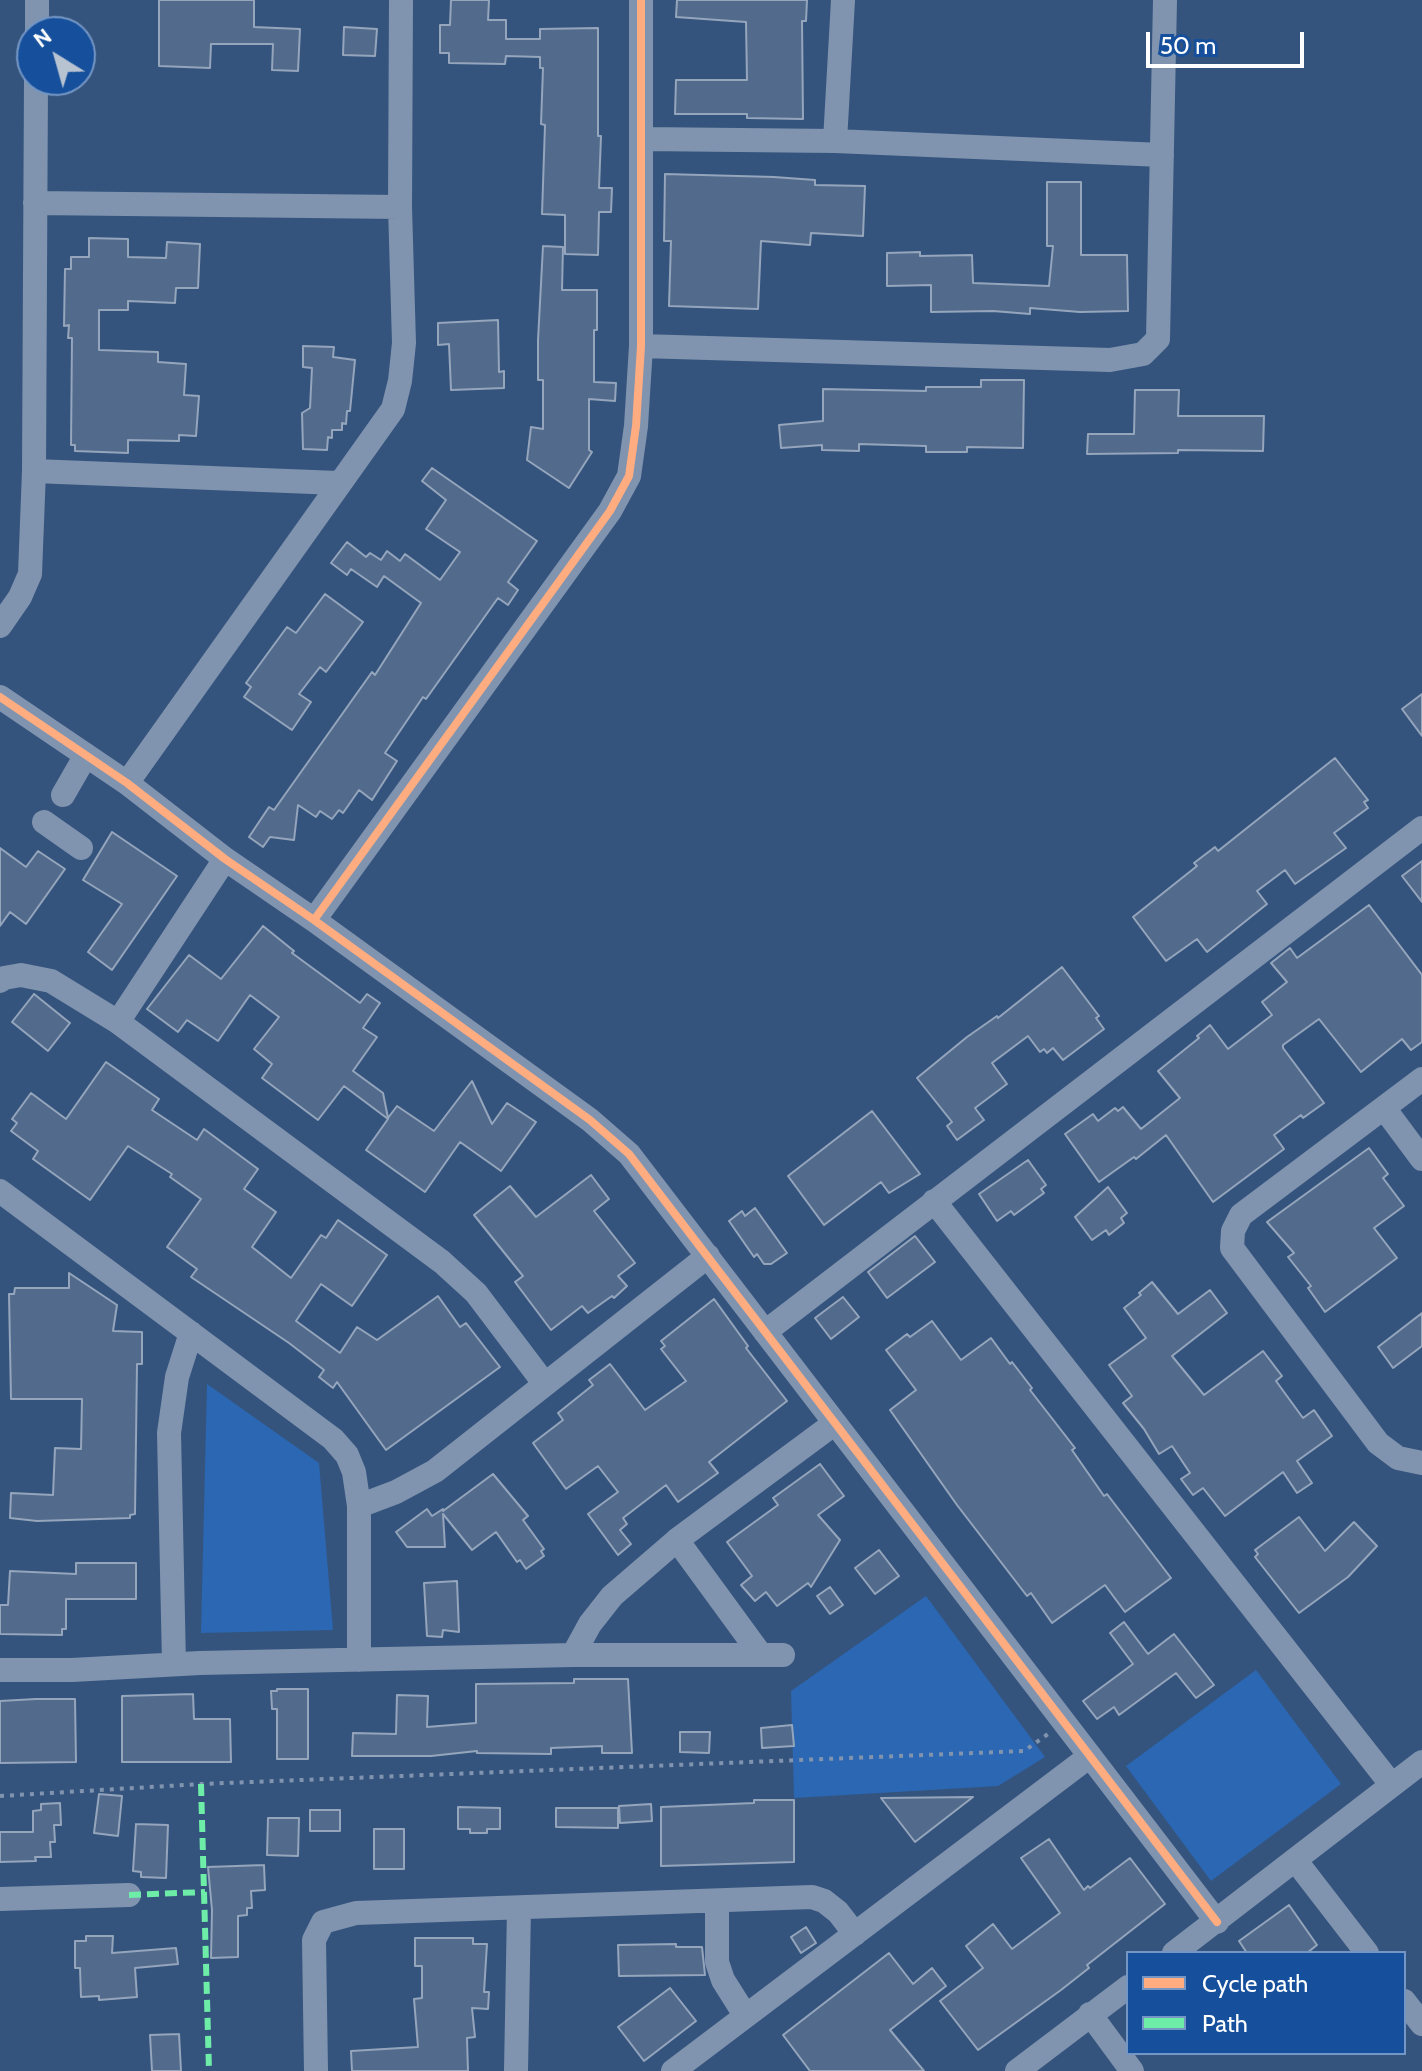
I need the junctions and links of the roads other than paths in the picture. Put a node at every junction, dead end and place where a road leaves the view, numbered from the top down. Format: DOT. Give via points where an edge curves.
graph roads {
  1 [pos="401,0"];
  2 [pos="641,0"];
  3 [pos="843,0"];
  4 [pos="1165,0"];
  5 [pos="36,96"];
  6 [pos="642,139"];
  7 [pos="835,141"];
  8 [pos="1162,155"];
  9 [pos="35,203"];
  10 [pos="400,207"];
  11 [pos="641,346"];
  12 [pos="34,471"];
  13 [pos="338,483"];
  14 [pos="0,626"];
  15 [pos="0,697"];
  16 [pos="86,755"];
  17 [pos="127,783"];
  18 [pos="63,795"];
  19 [pos="44,822"];
  20 [pos="1422,828"];
  21 [pos="81,848"];
  22 [pos="225,859"];
  23 [pos="314,920"];
  24 [pos="0,981"];
  25 [pos="118,1022"];
  26 [pos="1422,1079"];
  27 [pos="1384,1108"];
  28 [pos="1422,1159"];
  29 [pos="0,1191"];
  30 [pos="934,1201"];
  31 [pos="708,1256"];
  32 [pos="765,1332"];
  33 [pos="191,1333"];
  34 [pos="544,1383"];
  35 [pos="835,1423"];
  36 [pos="1422,1463"];
  37 [pos="359,1506"];
  38 [pos="677,1540"];
  39 [pos="573,1655"];
  40 [pos="359,1660"];
  41 [pos="174,1664"];
  42 [pos="0,1670"];
  43 [pos="1090,1756"];
  44 [pos="1422,1762"];
  45 [pos="1391,1784"];
  46 [pos="1296,1861"];
  47 [pos="129,1895"];
  48 [pos="0,1899"];
  49 [pos="717,1901"];
  50 [pos="519,1908"];
  51 [pos="1217,1922"];
  52 [pos="855,1934"];
  53 [pos="1177,1951"];
  54 [pos="1365,1951"];
  55 [pos="1126,1988"];
  56 [pos="1406,2004"];
  57 [pos="1090,2014"];
  58 [pos="745,2015"];
  59 [pos="1422,2024"];
  60 [pos="316,2071"];
  61 [pos="516,2071"];
  62 [pos="673,2071"];
  63 [pos="1017,2071"];
  64 [pos="1132,2071"];
  1 -- 10 [label="street"];
  2 -- 6 [label="street"];
  3 -- 7 [label="street"];
  4 -- 8 [label="street"];
  5 -- 9 [label="street"];
  6 -- 7 [label="street"];
  6 -- 11 [label="street"];
  7 -- 8 [label="street"];
  8 -- 11 [label="street" via="1158,339 1143,354 1110,360"];
  9 -- 10 [label="street"];
  9 -- 12 [label="street"];
  10 -- 13 [label="street" via="400,381 393,409"];
  11 -- 23 [label="street" via="629,476 610,511"];
  12 -- 13 [label="street"];
  12 -- 14 [label="street" via="30,574"];
  13 -- 17 [label="street"];
  15 -- 16 [label="street"];
  16 -- 17 [label="street"];
  16 -- 18 [label="street"];
  17 -- 22 [label="street"];
  19 -- 21 [label="street"];
  20 -- 30 [label="street"];
  22 -- 23 [label="street"];
  22 -- 25 [label="street"];
  23 -- 31 [label="street" via="590,1120 629,1154"];
  24 -- 25 [label="street" via="21,975 51,981"];
  25 -- 34 [label="street" via="442,1262 476,1293"];
  26 -- 27 [label="street"];
  27 -- 28 [label="street"];
  27 -- 36 [label="street" via="1241,1215 1232,1248 1378,1443 1398,1458"];
  29 -- 33 [label="street"];
  30 -- 32 [label="street"];
  30 -- 45 [label="street"];
  31 -- 32 [label="street"];
  31 -- 34 [label="street"];
  32 -- 35 [label="street"];
  33 -- 37 [label="street" via="333,1439 354,1472"];
  33 -- 41 [label="street" via="177,1377 169,1433"];
  34 -- 37 [label="street" via="435,1471"];
  35 -- 38 [label="street"];
  35 -- 43 [label="street"];
  37 -- 40 [label="street"];
  38 -- 39 [label="street" via="612,1596"];
  38 -- 39 [label="street" via="772,1655"];
  39 -- 40 [label="street"];
  40 -- 41 [label="street"];
  41 -- 42 [label="street"];
  43 -- 51 [label="street"];
  43 -- 52 [label="street"];
  44 -- 45 [label="street"];
  45 -- 46 [label="street"];
  46 -- 51 [label="street"];
  46 -- 54 [label="street"];
  47 -- 48 [label="street"];
  49 -- 50 [label="street"];
  49 -- 52 [label="street" via="812,1897 838,1912"];
  49 -- 58 [label="street" via="717,1962"];
  50 -- 60 [label="street" via="356,1913 323,1922 314,1940"];
  50 -- 61 [label="street"];
  51 -- 53 [label="street"];
  52 -- 58 [label="street"];
  55 -- 57 [label="street"];
  56 -- 59 [label="street"];
  57 -- 63 [label="street"];
  57 -- 64 [label="street"];
  58 -- 62 [label="street"];
}
